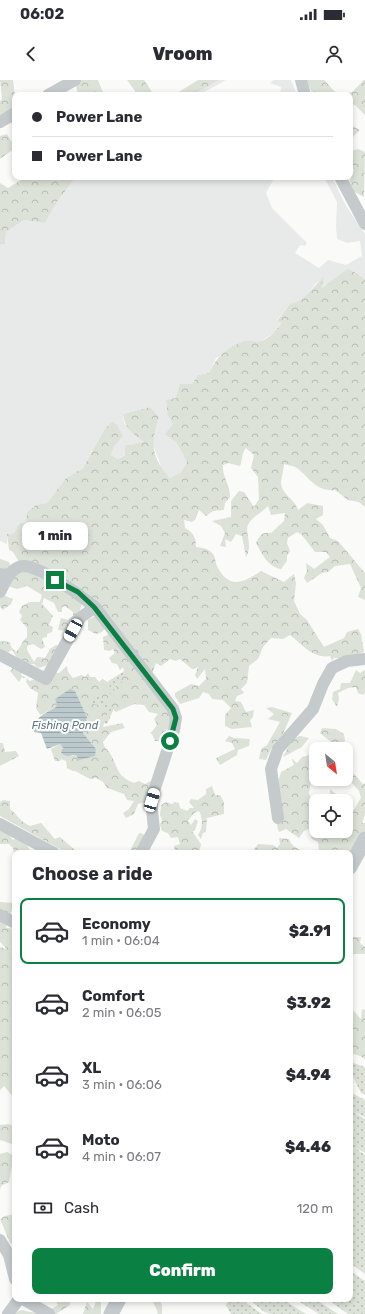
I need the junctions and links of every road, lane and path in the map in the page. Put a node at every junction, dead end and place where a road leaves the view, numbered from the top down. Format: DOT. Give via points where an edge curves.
graph roads {
  1 [pos="75,80"];
  2 [pos="302,80"];
  3 [pos="53,92"];
  4 [pos="304,92"];
  5 [pos="12,115"];
  6 [pos="0,122"];
  7 [pos="342,180"];
  8 [pos="365,224"];
  9 [pos="3,576"];
  10 [pos="0,592"];
  11 [pos="94,607"];
  12 [pos="0,655"];
  13 [pos="365,659"];
  14 [pos="278,818"];
  15 [pos="0,824"];
  16 [pos="365,839"];
  17 [pos="48,850"];
  18 [pos="143,850"];
  19 [pos="353,861"];
  20 [pos="0,915"];
  21 [pos="12,921"];
  22 [pos="0,1240"];
  23 [pos="12,1267"];
  24 [pos="17,1302"];
  25 [pos="28,1302"];
  26 [pos="117,1302"];
  27 [pos="8,1314"];
  28 [pos="49,1314"];
  29 [pos="111,1314"];
  1 -- 3 [label="street"];
  2 -- 4 [label="street"];
  5 -- 6 [label="street"];
  7 -- 8 [label="street"];
  9 -- 10 [label="street"];
  9 -- 11 [label="street" via="22,566 32,568 78,592"];
  11 -- 12 [label="street" via="80,618 46,679"];
  11 -- 18 [label="street" via="173,709 176,718 152,800 154,829"];
  13 -- 14 [label="street" via="347,661 332,668 313,709 278,749 271,769"];
  15 -- 17 [label="street"];
  16 -- 19 [label="street"];
  20 -- 21 [label="street"];
  22 -- 23 [label="street" via="9,1255"];
  24 -- 27 [label="street"];
  25 -- 28 [label="street"];
  26 -- 29 [label="street"];
}
